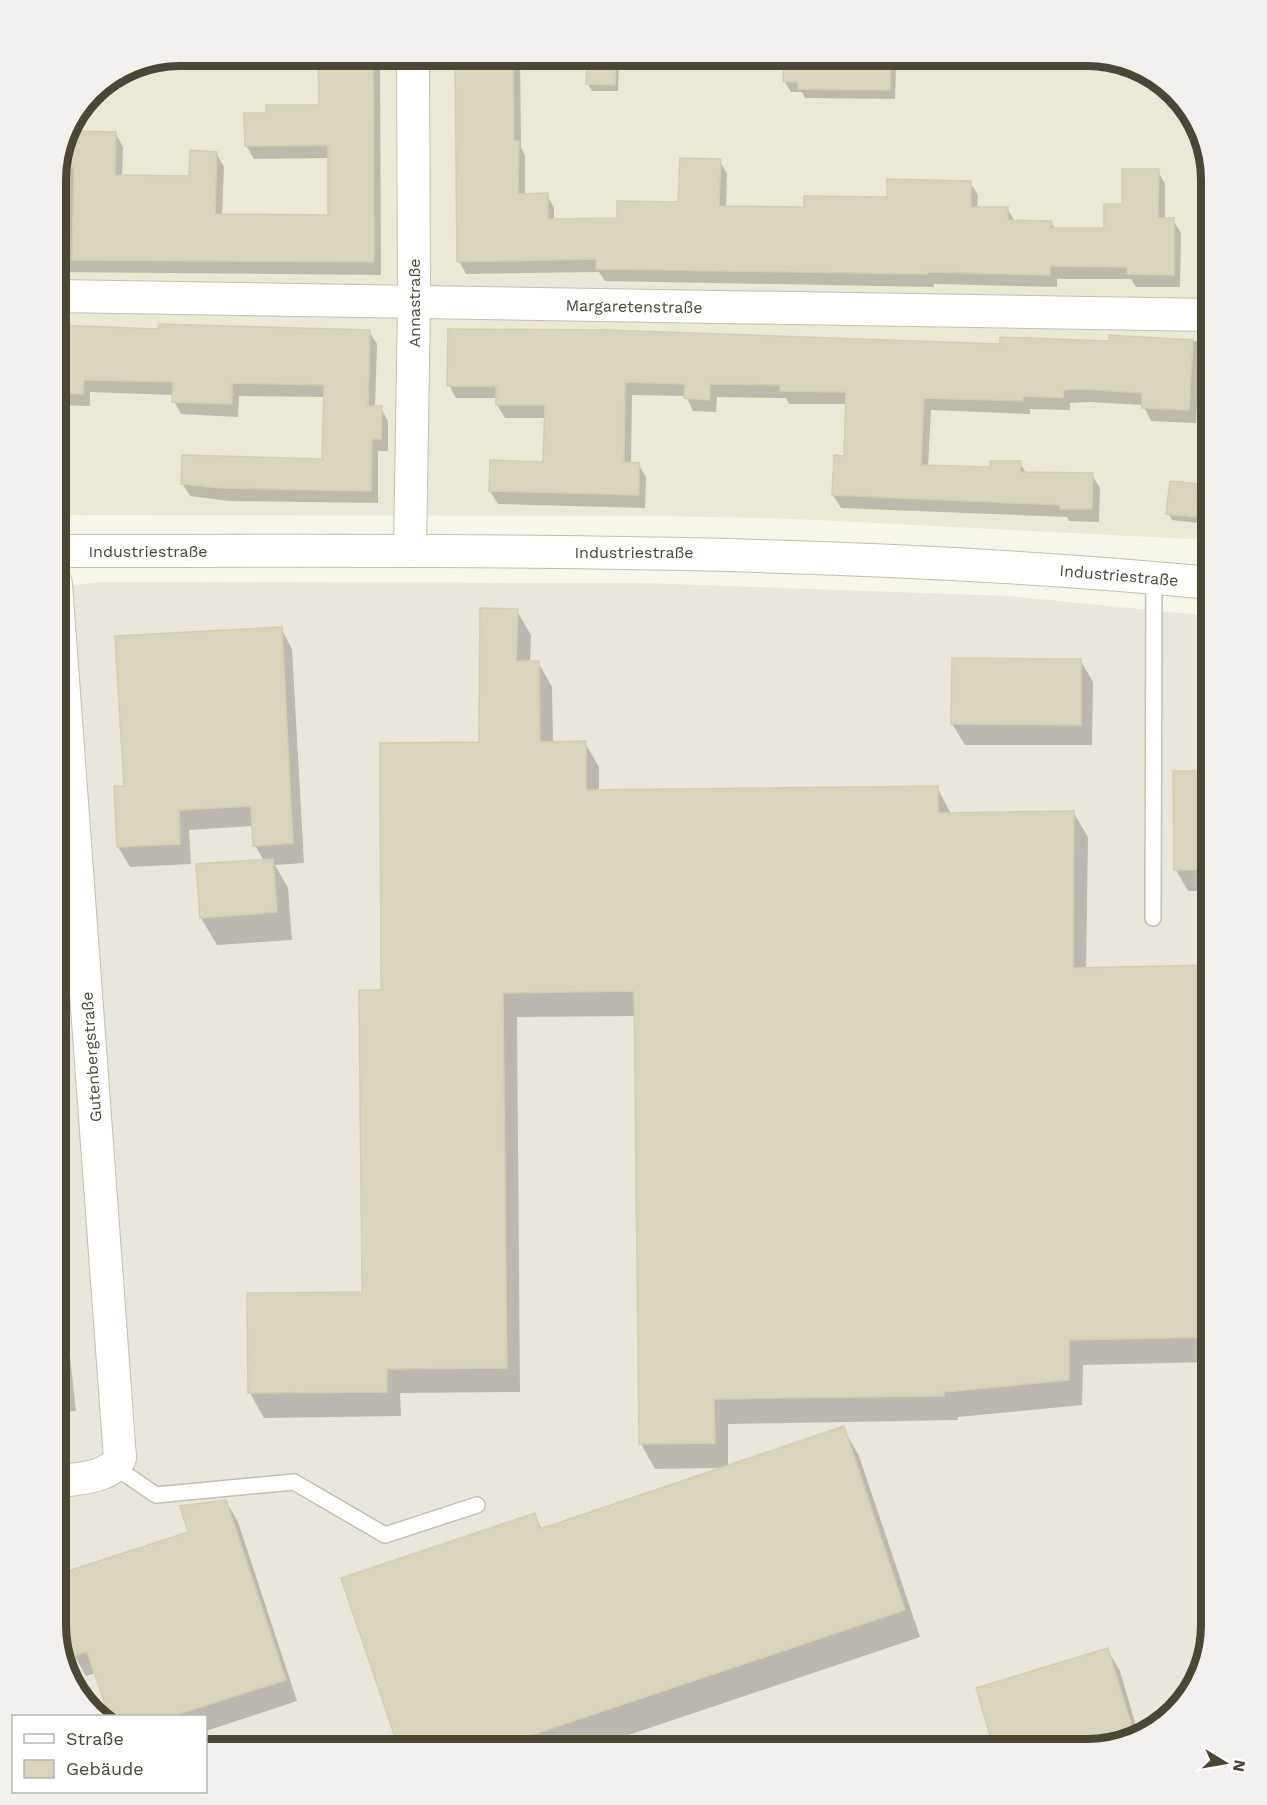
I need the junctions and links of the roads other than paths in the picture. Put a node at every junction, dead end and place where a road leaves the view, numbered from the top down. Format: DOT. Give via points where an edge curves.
graph roads {
  1 [pos="414,66"];
  2 [pos="66,296"];
  3 [pos="414,302"];
  4 [pos="1201,315"];
  5 [pos="66,551"];
  6 [pos="410,551"];
  7 [pos="1154,577"];
  8 [pos="1201,582"];
  9 [pos="66,721"];
  10 [pos="1154,918"];
  11 [pos="115,1467"];
  12 [pos="66,1480"];
  13 [pos="477,1505"];
  1 -- 3 [label="street, Annastraße"];
  2 -- 3 [label="street, Margaretenstraße"];
  3 -- 4 [label="street, Margaretenstraße"];
  3 -- 6 [label="street, Annastraße"];
  5 -- 6 [label="street, Industriestraße"];
  6 -- 7 [label="street, Industriestraße" via="700,553"];
  7 -- 8 [label="street, Industriestraße"];
  7 -- 10 [label="lane"];
  9 -- 11 [label="street, Gutenbergstraße" via="120,1458"];
  11 -- 12 [label="street" via="102,1474"];
  11 -- 13 [label="lane" via="156,1496 294,1482 385,1535"];
}
